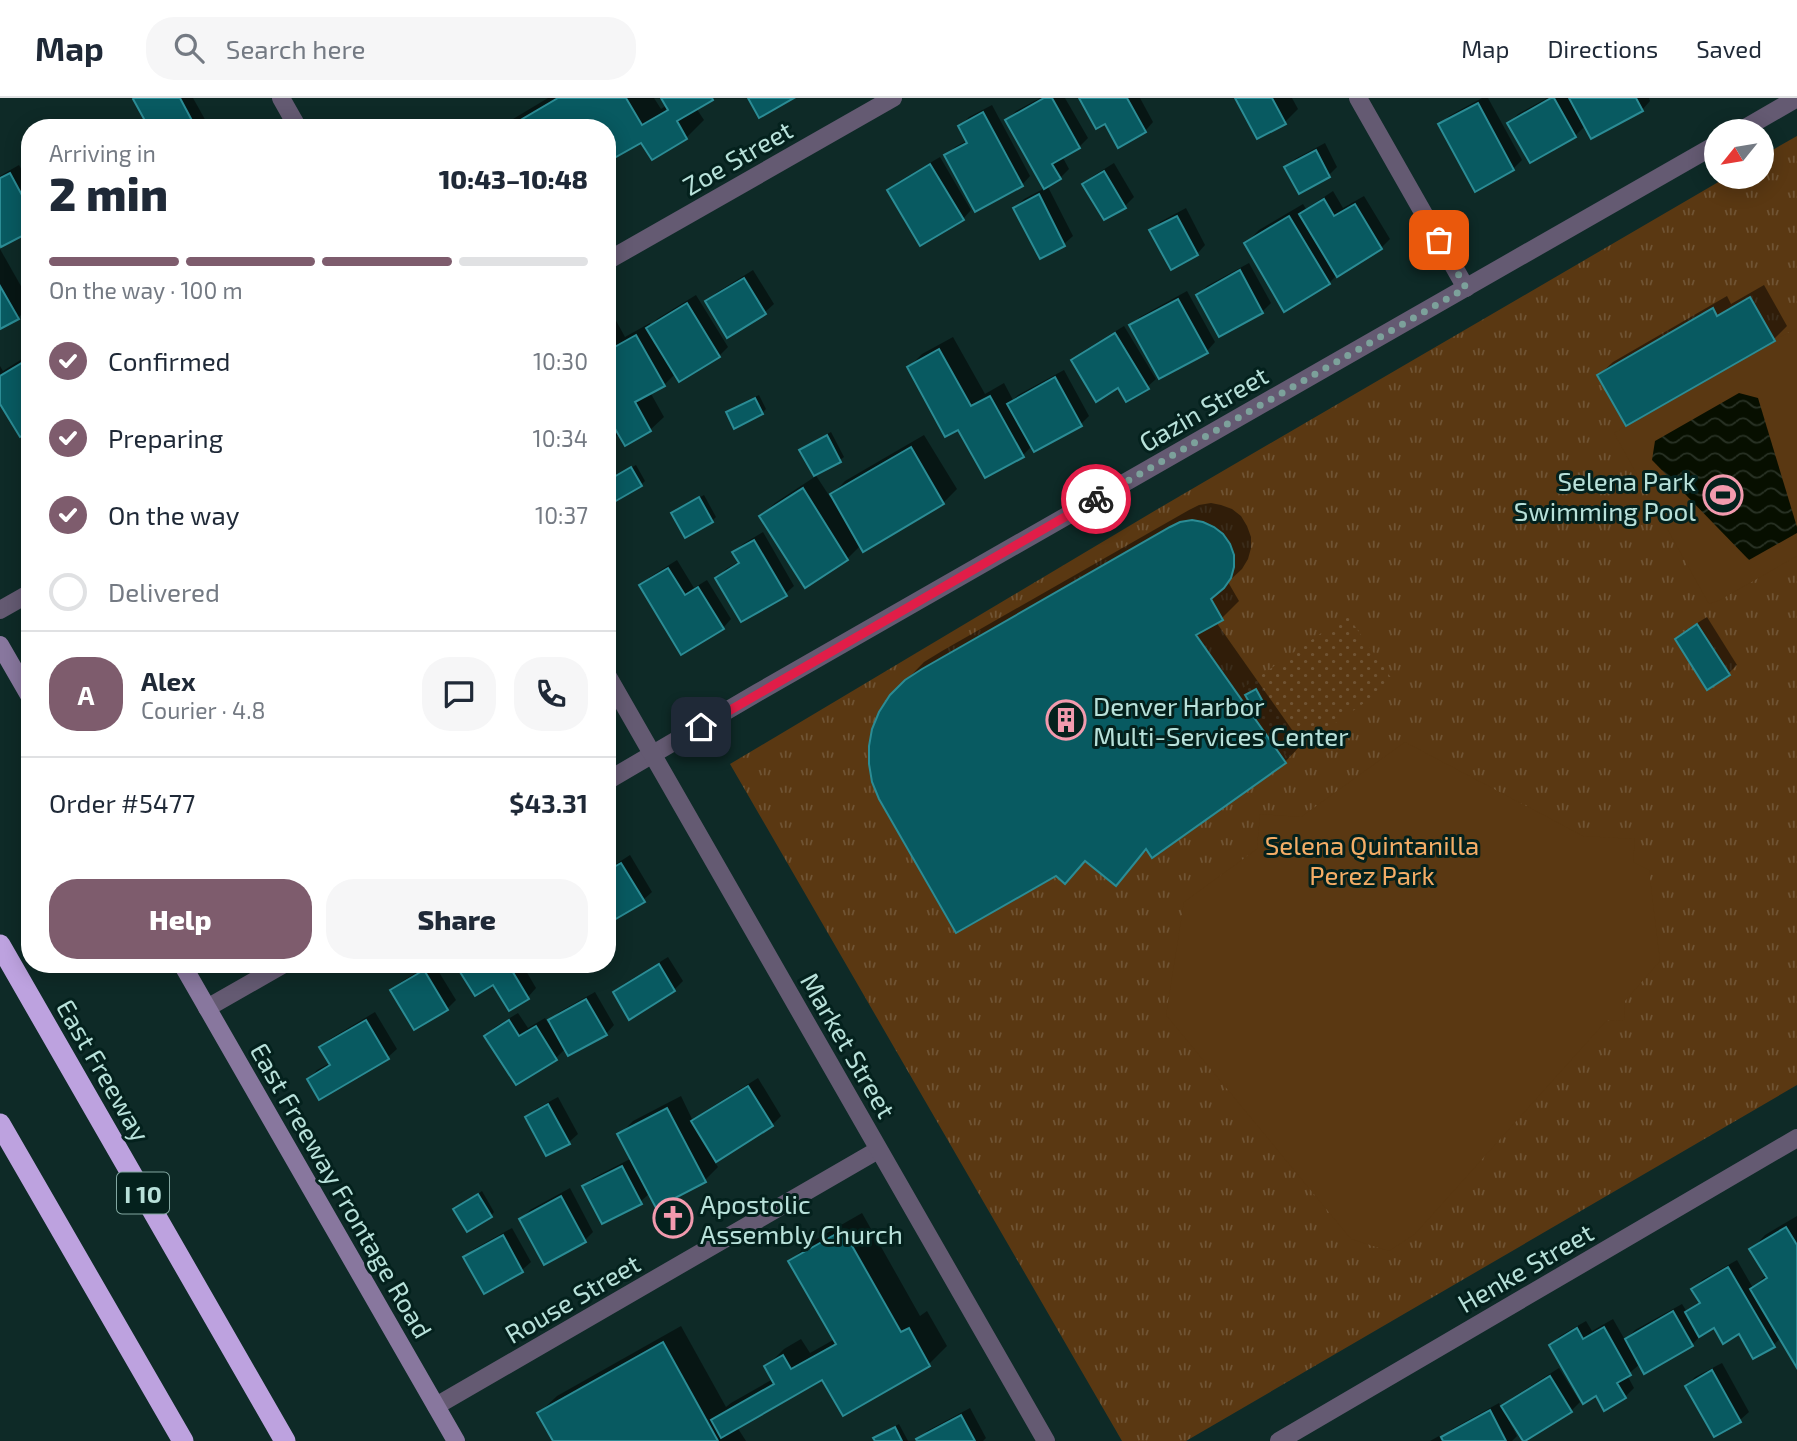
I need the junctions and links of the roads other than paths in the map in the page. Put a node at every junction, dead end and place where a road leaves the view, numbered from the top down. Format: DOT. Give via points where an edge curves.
graph roads {
  1 [pos="281,98"];
  2 [pos="892,98"];
  3 [pos="1358,98"];
  4 [pos="1797,98"];
  5 [pos="293,119"];
  6 [pos="1761,119"];
  7 [pos="1704,151"];
  8 [pos="616,256"];
  9 [pos="1466,288"];
  10 [pos="21,598"];
  11 [pos="0,610"];
  12 [pos="0,645"];
  13 [pos="21,681"];
  14 [pos="616,691"];
  15 [pos="652,754"];
  16 [pos="616,776"];
  17 [pos="0,945"];
  18 [pos="187,973"];
  19 [pos="268,973"];
  20 [pos="207,1008"];
  21 [pos="0,1124"];
  22 [pos="1797,1138"];
  23 [pos="878,1150"];
  24 [pos="436,1406"];
  25 [pos="183,1441"];
  26 [pos="285,1441"];
  27 [pos="456,1441"];
  28 [pos="1046,1441"];
  29 [pos="1279,1441"];
  1 -- 5 [label="street"];
  2 -- 8 [label="street, Zoe Street"];
  3 -- 9 [label="street"];
  4 -- 6 [label="street"];
  7 -- 9 [label="street, Gazin Street"];
  9 -- 15 [label="street, Gazin Street"];
  10 -- 11 [label="street"];
  12 -- 13 [label="main road"];
  14 -- 15 [label="street, Market Street"];
  15 -- 16 [label="street, Gazin Street"];
  15 -- 23 [label="street, Market Street"];
  17 -- 26 [label="highway, East Freeway / I 10"];
  18 -- 20 [label="main road, East Freeway Frontage Road"];
  19 -- 20 [label="street"];
  20 -- 24 [label="main road, East Freeway Frontage Road"];
  21 -- 25 [label="highway"];
  22 -- 29 [label="street, Henke Street"];
  23 -- 24 [label="street, Rouse Street"];
  23 -- 28 [label="street, Market Street"];
  24 -- 27 [label="main road, East Freeway Frontage Road"];
}
